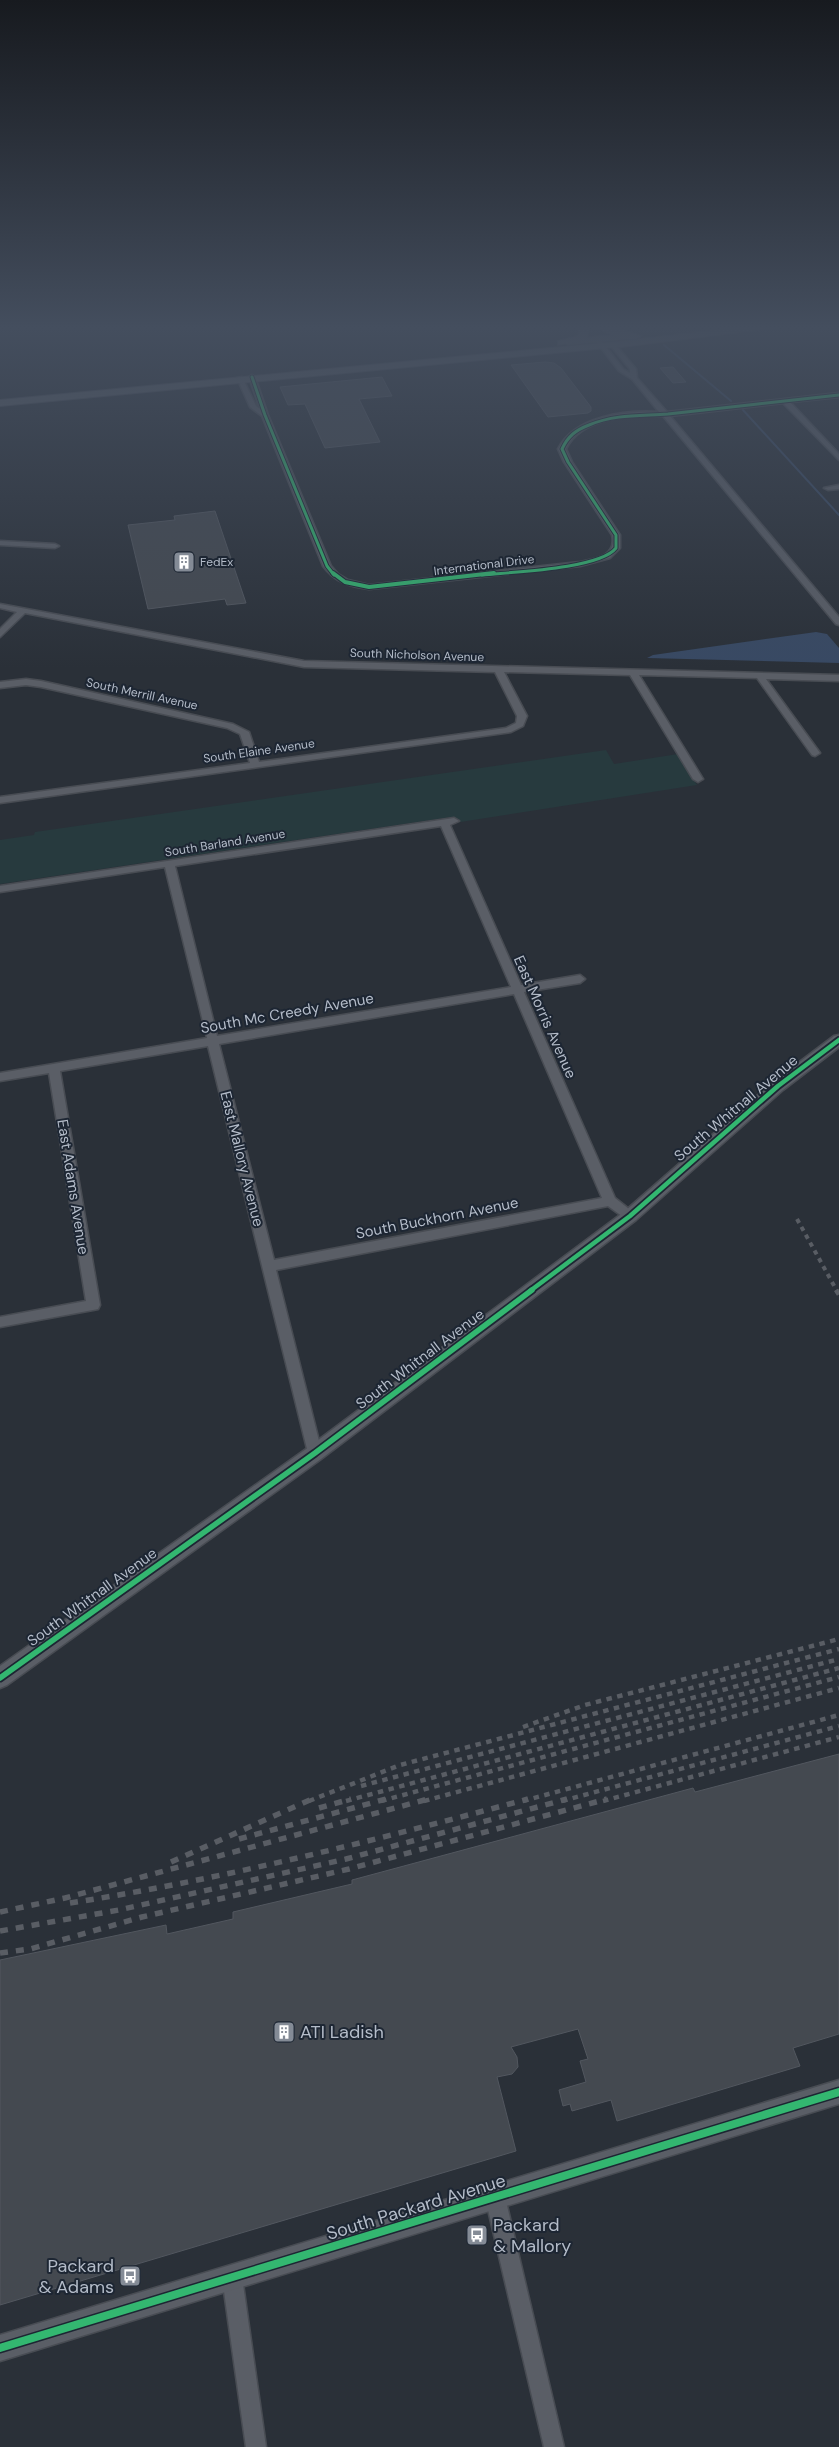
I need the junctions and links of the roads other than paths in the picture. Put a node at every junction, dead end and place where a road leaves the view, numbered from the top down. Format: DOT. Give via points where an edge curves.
graph roads {
  1 [pos="275,439"];
  2 [pos="566,439"];
  3 [pos="686,439"];
  4 [pos="821,439"];
  5 [pos="839,458"];
  6 [pos="839,487"];
  7 [pos="828,488"];
  8 [pos="0,543"];
  9 [pos="55,546"];
  10 [pos="0,606"];
  11 [pos="23,611"];
  12 [pos="839,622"];
  13 [pos="0,634"];
  14 [pos="499,670"];
  15 [pos="634,674"];
  16 [pos="760,676"];
  17 [pos="839,678"];
  18 [pos="0,684"];
  19 [pos="814,753"];
  20 [pos="255,764"];
  21 [pos="698,779"];
  22 [pos="0,800"];
  23 [pos="449,822"];
  24 [pos="169,864"];
  25 [pos="0,889"];
  26 [pos="580,979"];
  27 [pos="517,990"];
  28 [pos="839,1040"];
  29 [pos="212,1041"];
  30 [pos="54,1068"];
  31 [pos="0,1077"];
  32 [pos="610,1201"];
  33 [pos="630,1216"];
  34 [pos="269,1266"];
  35 [pos="0,1322"];
  36 [pos="315,1453"];
  37 [pos="0,1678"];
  38 [pos="839,2092"];
  39 [pos="495,2197"];
  40 [pos="232,2277"];
  41 [pos="0,2348"];
  42 [pos="256,2447"];
  43 [pos="554,2447"];
  1 -- 2 [label="street, International Drive" via="327,566 343,581 375,587 580,564 611,555 618,545 616,535 568,462 562,449"];
  3 -- 12 [label="street"];
  4 -- 5 [label="street"];
  6 -- 7 [label="street"];
  8 -- 9 [label="street"];
  10 -- 11 [label="street, South Nicholson Avenue"];
  11 -- 13 [label="street"];
  11 -- 14 [label="street, South Nicholson Avenue" via="304,664"];
  14 -- 15 [label="street, South Nicholson Avenue"];
  14 -- 20 [label="street, South Elaine Avenue" via="522,716 520,724 508,730"];
  15 -- 16 [label="street, South Nicholson Avenue"];
  15 -- 21 [label="street"];
  16 -- 17 [label="street, South Nicholson Avenue"];
  16 -- 19 [label="street"];
  18 -- 20 [label="street, South Merrill Avenue" via="41,684 230,726 244,732"];
  20 -- 22 [label="street, South Elaine Avenue"];
  23 -- 24 [label="street, South Barland Avenue"];
  23 -- 27 [label="street, East Morris Avenue"];
  24 -- 25 [label="street, South Barland Avenue"];
  24 -- 29 [label="street, East Mallory Avenue"];
  26 -- 27 [label="street, South Mc Creedy Avenue"];
  27 -- 29 [label="street, South Mc Creedy Avenue"];
  27 -- 32 [label="street, East Morris Avenue"];
  28 -- 33 [label="street, South Whitnall Avenue" via="778,1086"];
  29 -- 30 [label="street, South Mc Creedy Avenue"];
  29 -- 34 [label="street, East Mallory Avenue"];
  30 -- 31 [label="street, South Mc Creedy Avenue"];
  30 -- 35 [label="street, East Adams Avenue" via="93,1305"];
  32 -- 33 [label="street, East Morris Avenue"];
  32 -- 34 [label="street, South Buckhorn Avenue"];
  33 -- 36 [label="street, South Whitnall Avenue"];
  34 -- 36 [label="street, East Mallory Avenue"];
  36 -- 37 [label="street, South Whitnall Avenue"];
  38 -- 39 [label="street, South Packard Avenue"];
  39 -- 40 [label="street, South Packard Avenue"];
  39 -- 43 [label="street"];
  40 -- 41 [label="street, South Packard Avenue"];
  40 -- 42 [label="street"];
}
